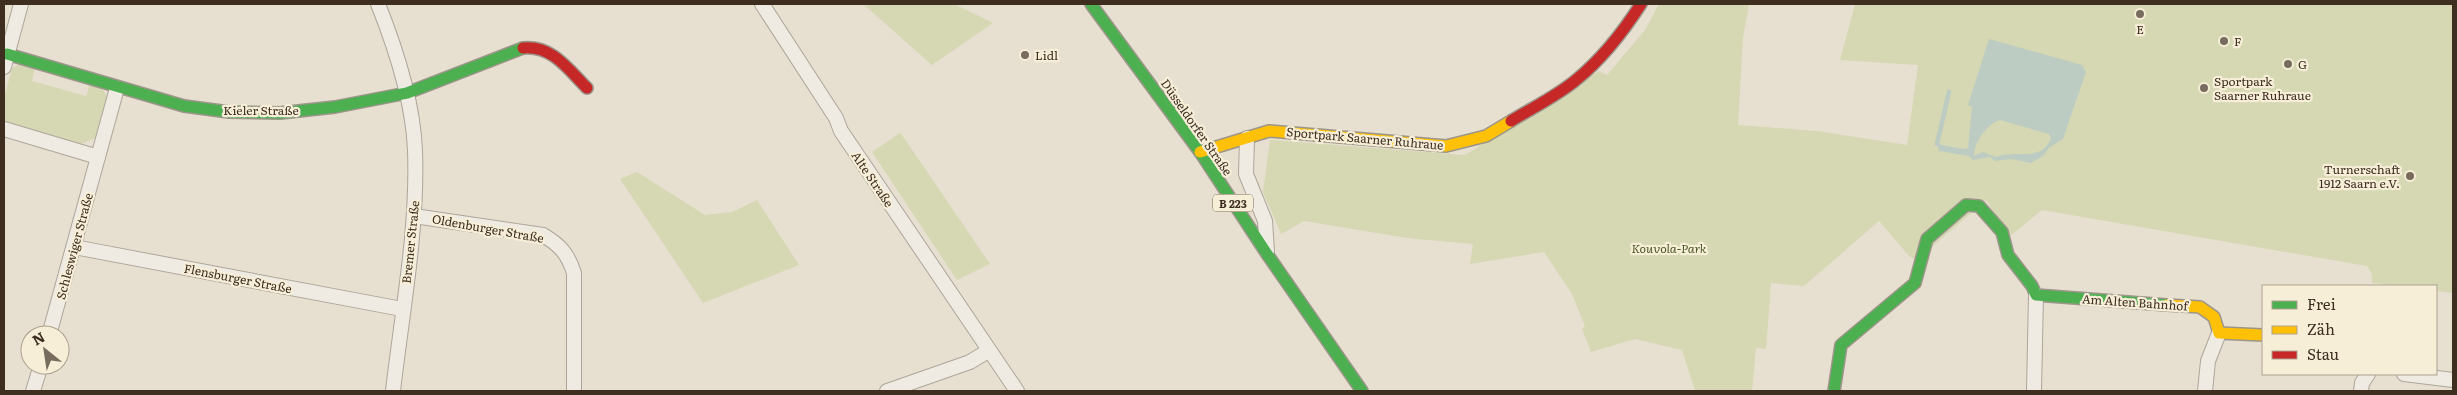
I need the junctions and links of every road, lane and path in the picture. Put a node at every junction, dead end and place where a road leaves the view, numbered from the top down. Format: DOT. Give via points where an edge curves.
graph roads {
  1 [pos="20,4"];
  2 [pos="378,4"];
  3 [pos="762,4"];
  4 [pos="1091,4"];
  5 [pos="1641,4"];
  6 [pos="6,60"];
  7 [pos="116,88"];
  8 [pos="587,88"];
  9 [pos="407,92"];
  10 [pos="4,129"];
  11 [pos="1248,138"];
  12 [pos="1200,152"];
  13 [pos="98,157"];
  14 [pos="414,216"];
  15 [pos="74,247"];
  16 [pos="1267,254"];
  17 [pos="2036,294"];
  18 [pos="402,309"];
  19 [pos="52,325"];
  20 [pos="2219,333"];
  21 [pos="2262,336"];
  22 [pos="988,351"];
  23 [pos="38,375"];
  24 [pos="2370,375"];
  25 [pos="2412,375"];
  26 [pos="2453,380"];
  27 [pos="33,391"];
  28 [pos="392,391"];
  29 [pos="574,391"];
  30 [pos="887,391"];
  31 [pos="1016,391"];
  32 [pos="1362,391"];
  33 [pos="1834,391"];
  34 [pos="2034,391"];
  35 [pos="2205,391"];
  36 [pos="2361,391"];
  1 -- 6 [label="street"];
  2 -- 9 [label="street, Bremer Straße"];
  3 -- 22 [label="street, Alte Straße" via="836,118 841,131"];
  4 -- 12 [label="street, Düsseldorfer Straße / B 223"];
  5 -- 11 [label="street, Sportpark Saarner Ruhraue" via="1622,33 1575,81 1486,136 1446,146 1270,130"];
  6 -- 7 [label="street, Kieler Straße"];
  7 -- 9 [label="street, Kieler Straße" via="184,106 280,113 335,107"];
  7 -- 13 [label="street"];
  8 -- 9 [label="street" via="556,56 536,47 517,49"];
  9 -- 14 [label="street, Bremer Straße" via="415,149"];
  10 -- 13 [label="street"];
  11 -- 12 [label="street, Sportpark Saarner Ruhraue"];
  11 -- 16 [label="street" via="1246,174 1265,221"];
  12 -- 16 [label="street, Düsseldorfer Straße / B 223"];
  13 -- 15 [label="street, Schleswiger Straße"];
  14 -- 18 [label="street, Bremer Straße"];
  14 -- 29 [label="street, Oldenburger Straße" via="543,235 558,244 569,257 574,273"];
  15 -- 18 [label="street, Flensburger Straße"];
  15 -- 19 [label="street, Schleswiger Straße"];
  16 -- 32 [label="street, Düsseldorfer Straße / B 223"];
  17 -- 20 [label="street, Am Alten Bahnhof" via="2200,307 2214,317"];
  17 -- 33 [label="street" via="2008,255 2002,232 1979,206 1966,205 1927,239 1915,283 1841,345"];
  17 -- 34 [label="street"];
  18 -- 28 [label="street, Bremer Straße"];
  20 -- 21 [label="street"];
  20 -- 35 [label="street" via="2208,361"];
  22 -- 30 [label="street" via="970,362"];
  22 -- 31 [label="street, Alte Straße"];
  23 -- 27 [label="street"];
  24 -- 36 [label="street" via="2362,383"];
  25 -- 26 [label="street"];
}
